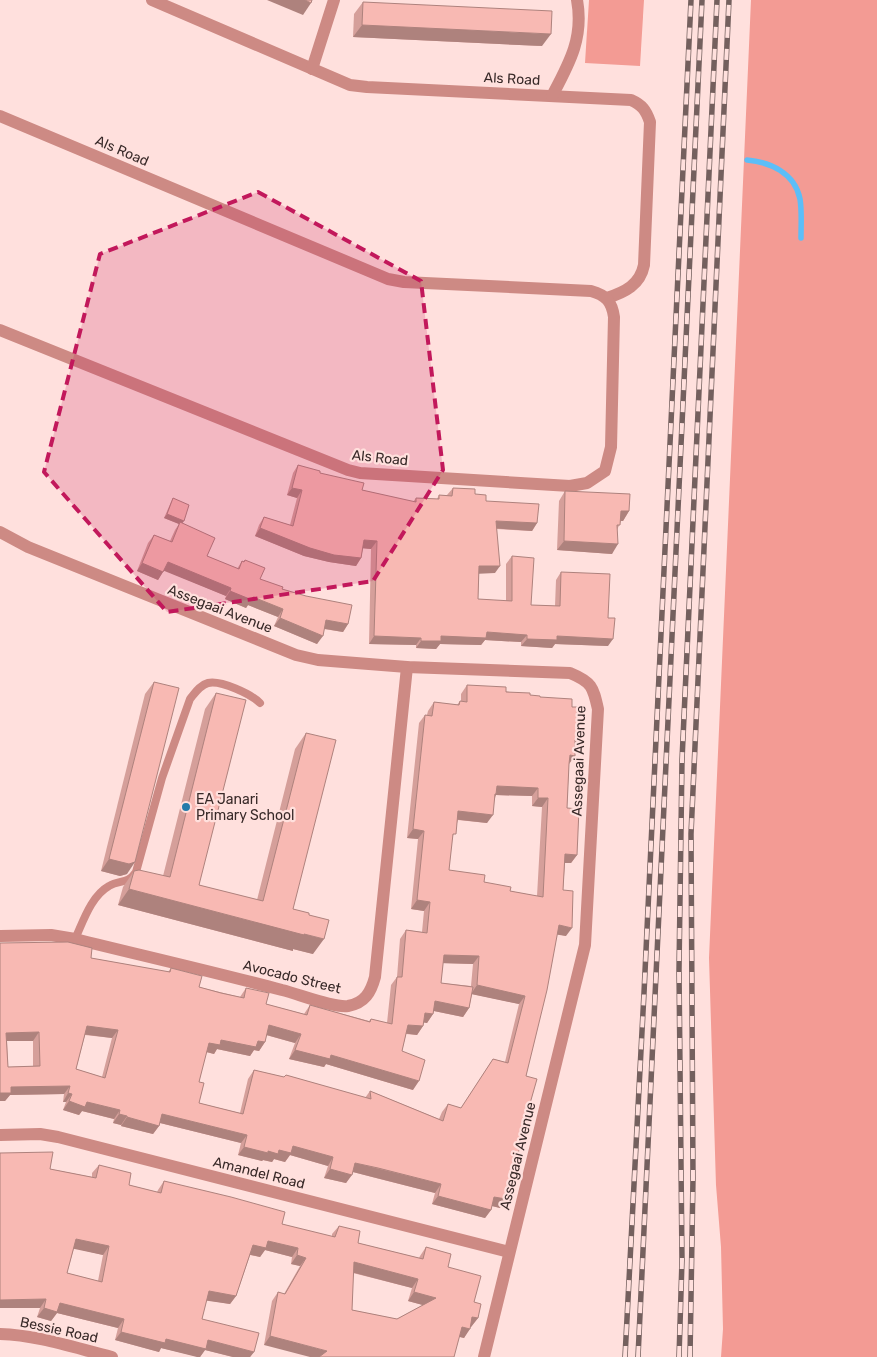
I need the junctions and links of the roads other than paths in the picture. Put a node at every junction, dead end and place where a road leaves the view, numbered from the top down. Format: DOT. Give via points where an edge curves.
graph roads {
  1 [pos="152,0"];
  2 [pos="334,0"];
  3 [pos="577,0"];
  4 [pos="312,69"];
  5 [pos="552,96"];
  6 [pos="0,116"];
  7 [pos="607,298"];
  8 [pos="0,330"];
  9 [pos="0,532"];
  10 [pos="407,667"];
  11 [pos="260,703"];
  12 [pos="0,936"];
  13 [pos="75,939"];
  14 [pos="0,1135"];
  15 [pos="509,1252"];
  16 [pos="0,1334"];
  17 [pos="112,1357"];
  18 [pos="484,1357"];
  1 -- 4 [label="street, Als Road"];
  2 -- 4 [label="street"];
  3 -- 5 [label="street" via="578,38"];
  4 -- 5 [label="street, Als Road" via="350,85 367,87"];
  5 -- 7 [label="street, Als Road" via="631,100 640,104 650,122 643,274 624,293"];
  6 -- 7 [label="street, Als Road" via="388,279 591,292"];
  7 -- 8 [label="street, Als Road" via="613,306 614,317 611,447 604,471 587,483 570,486 348,470"];
  9 -- 10 [label="street, Assegaai Avenue" via="99,577 296,655 318,660"];
  10 -- 13 [label="street, Avocado Street" via="375,977 366,998 348,1006 338,1006"];
  10 -- 15 [label="street, Assegaai Avenue" via="570,674 584,679 593,687 598,709 585,945"];
  11 -- 13 [label="lane" via="243,692 216,683 207,683 190,699 162,778 136,872 128,881 103,890"];
  12 -- 13 [label="street, Avocado Street" via="51,935"];
  14 -- 15 [label="street, Amandel Road" via="58,1137"];
  15 -- 18 [label="street, Assegaai Avenue"];
  16 -- 17 [label="street, Bessie Road" via="17,1334"];
}
